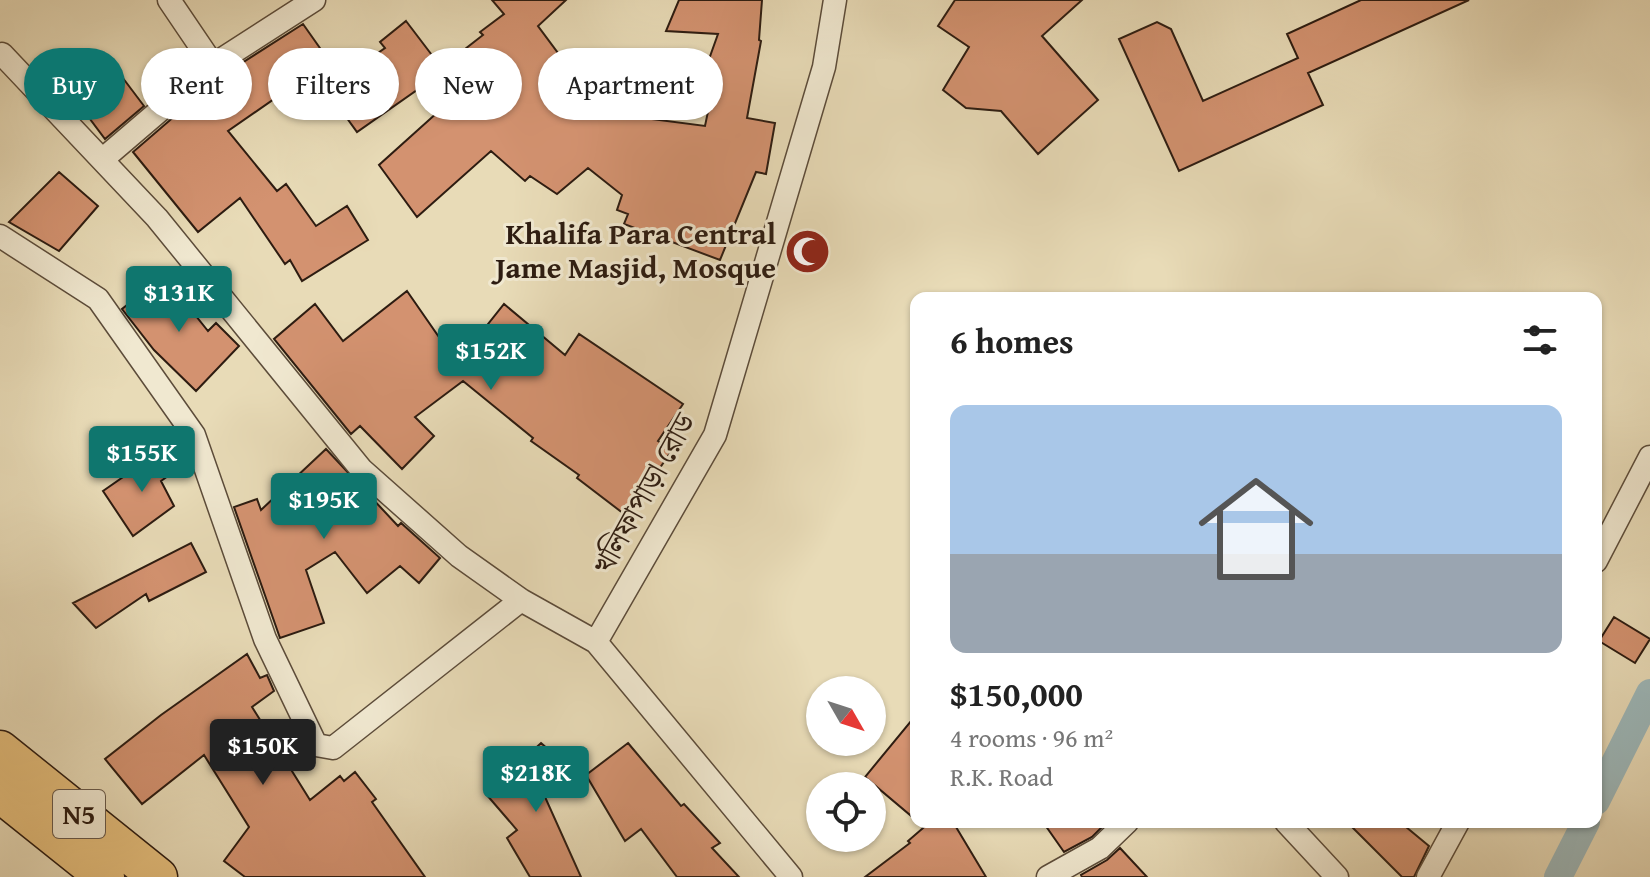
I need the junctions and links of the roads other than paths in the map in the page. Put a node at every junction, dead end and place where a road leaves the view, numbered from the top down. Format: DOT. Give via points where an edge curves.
graph roads {
  1 [pos="169,0"];
  2 [pos="314,0"];
  3 [pos="835,0"];
  4 [pos="201,48"];
  5 [pos="239,48"];
  6 [pos="0,55"];
  7 [pos="149,120"];
  8 [pos="103,159"];
  9 [pos="0,236"];
  10 [pos="1650,457"];
  11 [pos="1602,549"];
  12 [pos="521,600"];
  13 [pos="596,642"];
  14 [pos="0,750"];
  15 [pos="0,793"];
  16 [pos="1121,828"];
  17 [pos="1292,828"];
  18 [pos="1455,828"];
  19 [pos="105,877"];
  20 [pos="158,877"];
  21 [pos="791,877"];
  22 [pos="1048,877"];
  23 [pos="1337,877"];
  24 [pos="1428,877"];
  1 -- 4 [label="street"];
  2 -- 5 [label="street"];
  3 -- 13 [label="street, খলিফাপাড়া রোড" via="824,67 715,435"];
  6 -- 8 [label="street"];
  7 -- 8 [label="street"];
  8 -- 12 [label="street" via="361,469 459,556"];
  9 -- 12 [label="street" via="98,299 194,435 265,639 316,745 333,748"];
  10 -- 11 [label="street"];
  12 -- 13 [label="street"];
  13 -- 21 [label="street"];
  14 -- 20 [label="highway, N5"];
  15 -- 19 [label="highway, N5"];
  16 -- 22 [label="street" via="1100,848"];
  17 -- 23 [label="street"];
  18 -- 24 [label="street"];
}
